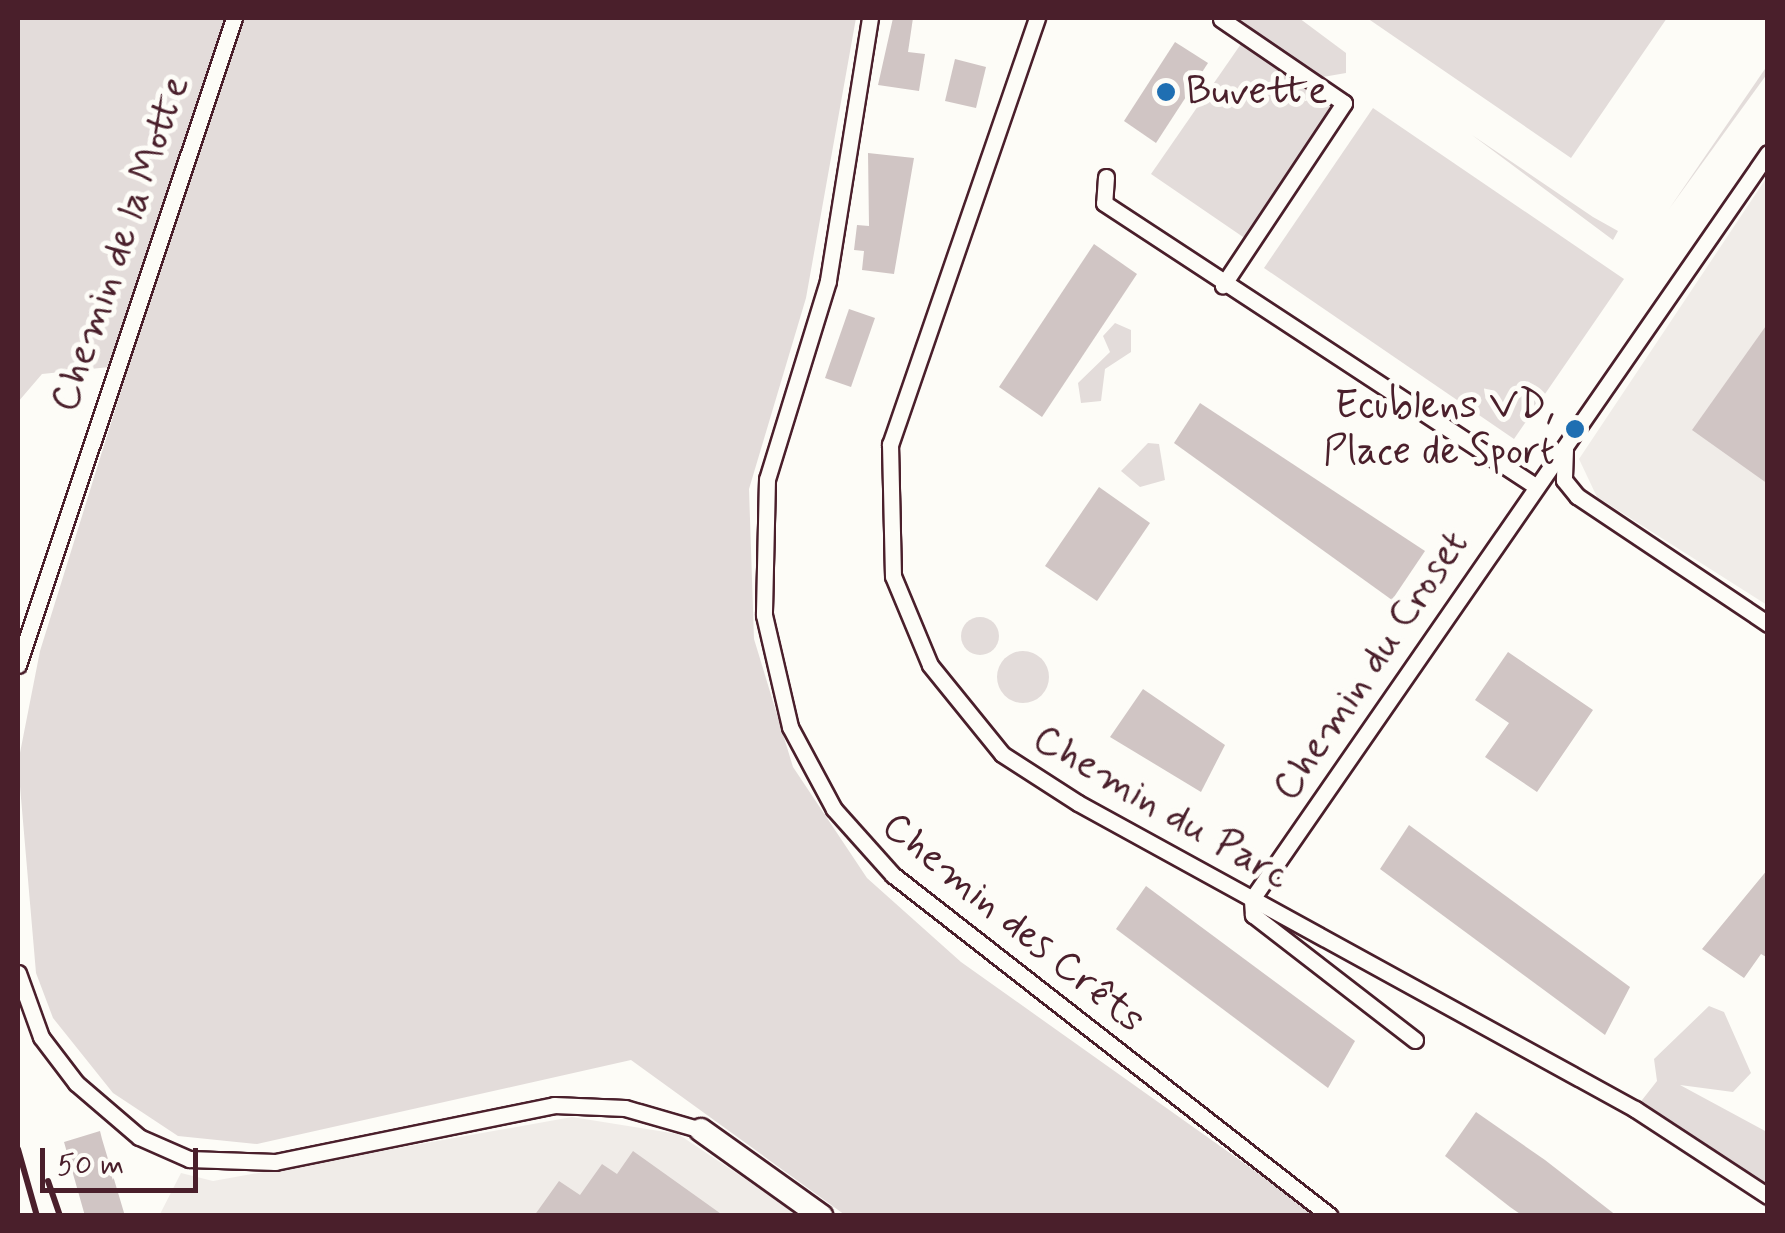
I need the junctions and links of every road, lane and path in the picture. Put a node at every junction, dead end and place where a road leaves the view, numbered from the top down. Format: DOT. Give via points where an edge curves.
graph roads {
  1 [pos="234,18"];
  2 [pos="870,18"];
  3 [pos="1037,18"];
  4 [pos="1221,19"];
  5 [pos="1768,153"];
  6 [pos="1106,178"];
  7 [pos="1223,285"];
  8 [pos="1568,440"];
  9 [pos="1534,485"];
  10 [pos="1768,624"];
  11 [pos="18,665"];
  12 [pos="1252,900"];
  13 [pos="18,973"];
  14 [pos="1415,1040"];
  15 [pos="701,1130"];
  16 [pos="1768,1196"];
  17 [pos="820,1216"];
  18 [pos="1330,1216"];
  1 -- 11 [label="street, Chemin de la Motte"];
  2 -- 18 [label="street, Chemin des Crêts" via="832,264 767,479 764,616 790,726 828,800 893,876"];
  3 -- 12 [label="street, Chemin du Parc" via="900,406 886,484 888,548 930,666 1002,754"];
  4 -- 7 [label="street" via="1344,103"];
  5 -- 8 [label="street, Chemin du Croset"];
  6 -- 7 [label="street" via="1104,203"];
  7 -- 9 [label="street"];
  8 -- 9 [label="street, Chemin du Croset"];
  8 -- 10 [label="street" via="1562,470 1576,496"];
  9 -- 12 [label="street, Chemin du Croset"];
  12 -- 14 [label="street" via="1254,915"];
  12 -- 16 [label="street, Chemin du Parc" via="1716,1155"];
  13 -- 15 [label="street" via="41,1037 76,1083 139,1136 189,1159 275,1162 554,1105 625,1108"];
  15 -- 17 [label="street"];
}
